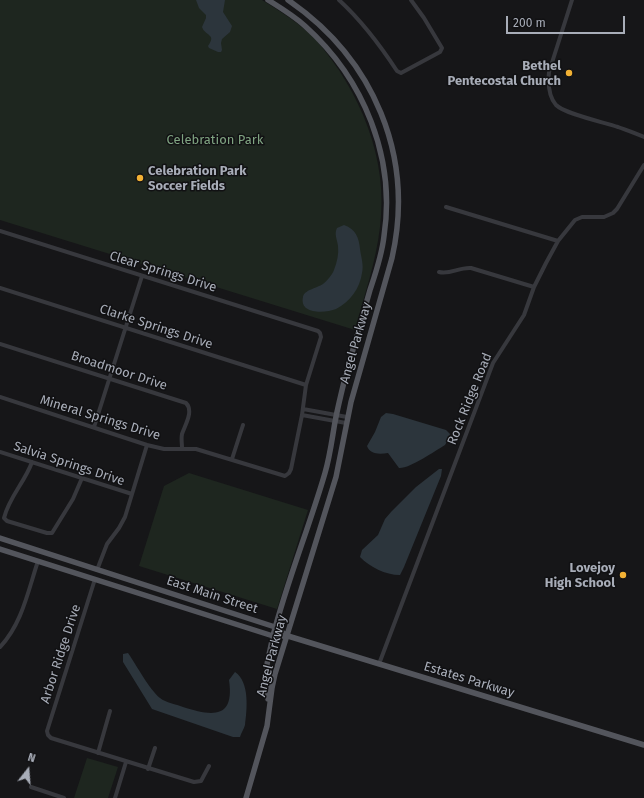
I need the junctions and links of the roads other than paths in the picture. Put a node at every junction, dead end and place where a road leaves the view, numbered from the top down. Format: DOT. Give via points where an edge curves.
graph roads {
  1 [pos="268,0"];
  2 [pos="290,0"];
  3 [pos="339,0"];
  4 [pos="411,0"];
  5 [pos="572,0"];
  6 [pos="284,10"];
  7 [pos="644,137"];
  8 [pos="644,165"];
  9 [pos="446,207"];
  10 [pos="0,231"];
  11 [pos="558,241"];
  12 [pos="439,272"];
  13 [pos="142,276"];
  14 [pos="534,287"];
  15 [pos="0,288"];
  16 [pos="126,328"];
  17 [pos="0,344"];
  18 [pos="110,379"];
  19 [pos="306,385"];
  20 [pos="0,397"];
  21 [pos="303,409"];
  22 [pos="336,414"];
  23 [pos="302,415"];
  24 [pos="347,417"];
  25 [pos="335,422"];
  26 [pos="346,424"];
  27 [pos="243,425"];
  28 [pos="94,427"];
  29 [pos="147,445"];
  30 [pos="182,448"];
  31 [pos="0,452"];
  32 [pos="232,459"];
  33 [pos="32,462"];
  34 [pos="82,478"];
  35 [pos="132,494"];
  36 [pos="0,538"];
  37 [pos="0,549"];
  38 [pos="38,561"];
  39 [pos="98,570"];
  40 [pos="95,579"];
  41 [pos="184,608"];
  42 [pos="224,611"];
  43 [pos="275,627"];
  44 [pos="273,636"];
  45 [pos="288,636"];
  46 [pos="0,647"];
  47 [pos="379,664"];
  48 [pos="110,712"];
  49 [pos="269,715"];
  50 [pos="644,745"];
  51 [pos="155,748"];
  52 [pos="98,753"];
  53 [pos="126,762"];
  54 [pos="209,766"];
  55 [pos="148,769"];
  56 [pos="31,788"];
  57 [pos="64,798"];
  58 [pos="115,798"];
  59 [pos="246,798"];
  1 -- 6 [label="main road, Angel Parkway"];
  2 -- 6 [label="main road"];
  2 -- 24 [label="main road, Angel Parkway" via="332,36 364,78 387,127 398,180 399,206 395,244"];
  3 -- 4 [label="street" via="370,32 399,73 440,52 442,48"];
  5 -- 7 [label="street" via="549,72 551,97 556,105 565,111"];
  6 -- 22 [label="main road, Angel Parkway" via="323,44 355,85 367,108 383,158 387,216 383,247"];
  8 -- 11 [label="street, Rock Ridge Road" via="617,209 604,217 582,217 575,220"];
  9 -- 11 [label="street"];
  10 -- 13 [label="street, Clear Springs Drive"];
  11 -- 14 [label="street, Rock Ridge Road"];
  12 -- 14 [label="street" via="471,268"];
  13 -- 16 [label="street"];
  13 -- 19 [label="street, Clear Springs Drive" via="318,331 321,337"];
  14 -- 47 [label="street, Rock Ridge Road" via="524,315 493,363"];
  15 -- 16 [label="street, Clarke Springs Drive"];
  16 -- 18 [label="street"];
  16 -- 19 [label="street, Clarke Springs Drive"];
  17 -- 18 [label="street, Broadmoor Drive"];
  18 -- 28 [label="street"];
  18 -- 30 [label="street, Broadmoor Drive" via="188,404"];
  19 -- 21 [label="street"];
  20 -- 28 [label="street, Mineral Springs Drive"];
  21 -- 22 [label="street"];
  21 -- 23 [label="street"];
  22 -- 24 [label="street"];
  22 -- 25 [label="main road, Angel Parkway"];
  23 -- 25 [label="street"];
  23 -- 32 [label="street, Mineral Springs Drive" via="291,469 287,475 282,476"];
  24 -- 26 [label="main road, Angel Parkway"];
  25 -- 26 [label="street"];
  25 -- 43 [label="main road, Angel Parkway" via="325,473"];
  26 -- 45 [label="main road, Angel Parkway" via="336,477"];
  27 -- 32 [label="street"];
  28 -- 29 [label="street, Mineral Springs Drive"];
  29 -- 30 [label="street, Mineral Springs Drive" via="164,449"];
  29 -- 35 [label="street"];
  30 -- 32 [label="street, Mineral Springs Drive" via="196,448"];
  31 -- 33 [label="street, Salvia Springs Drive"];
  33 -- 34 [label="street, Salvia Springs Drive"];
  33 -- 34 [label="street" via="8,506 4,518 7,521 47,533 52,532 73,499"];
  34 -- 35 [label="street, Salvia Springs Drive"];
  35 -- 39 [label="street" via="122,522 107,544"];
  36 -- 39 [label="main road, East Main Street"];
  37 -- 38 [label="main road, East Main Street"];
  38 -- 40 [label="main road, East Main Street"];
  38 -- 46 [label="street" via="19,619"];
  39 -- 40 [label="main road"];
  39 -- 42 [label="main road, East Main Street"];
  40 -- 41 [label="main road, East Main Street"];
  40 -- 52 [label="street, Arbor Ridge Drive" via="47,731 51,738"];
  41 -- 42 [label="main road" via="189,604"];
  41 -- 44 [label="main road, East Main Street"];
  42 -- 43 [label="main road, East Main Street"];
  43 -- 44 [label="main road, Angel Parkway"];
  43 -- 45 [label="main road, East Main Street"];
  44 -- 45 [label="main road, East Main Street"];
  44 -- 49 [label="main road, Angel Parkway" via="266,664"];
  45 -- 47 [label="main road, Estates Parkway"];
  45 -- 49 [label="main road, Angel Parkway" via="272,688"];
  47 -- 50 [label="main road, Estates Parkway"];
  48 -- 52 [label="street"];
  49 -- 59 [label="main road"];
  51 -- 55 [label="street"];
  52 -- 53 [label="street"];
  53 -- 55 [label="street"];
  53 -- 58 [label="street"];
  54 -- 55 [label="street" via="201,781 194,782"];
  56 -- 57 [label="street"];
}
